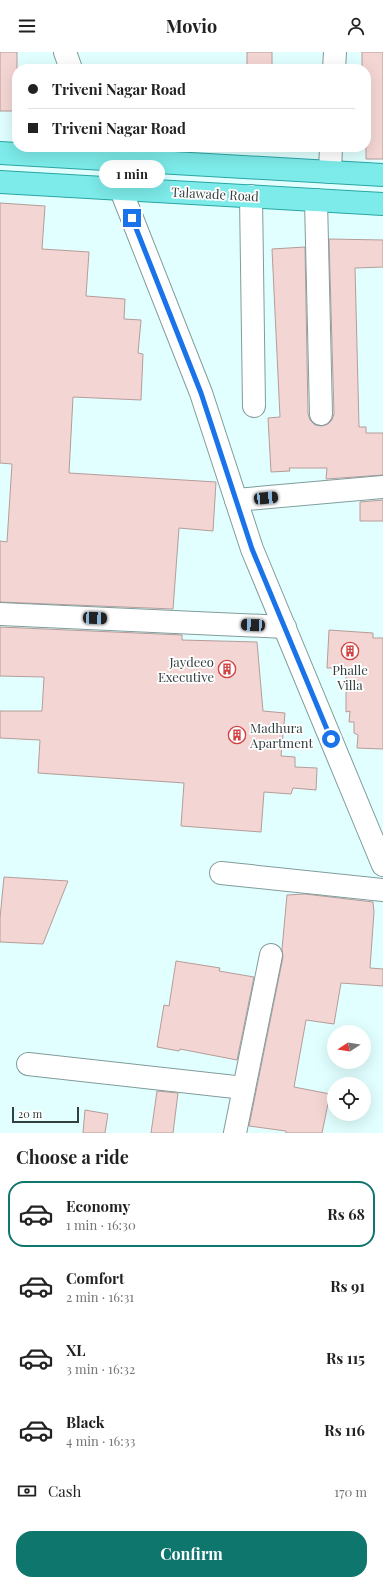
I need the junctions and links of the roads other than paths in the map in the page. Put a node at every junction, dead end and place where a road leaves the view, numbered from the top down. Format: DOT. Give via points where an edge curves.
graph roads {
  1 [pos="65,52"];
  2 [pos="335,52"];
  3 [pos="69,64"];
  4 [pos="334,64"];
  5 [pos="331,152"];
  6 [pos="0,153"];
  7 [pos="106,153"];
  8 [pos="330,172"];
  9 [pos="383,176"];
  10 [pos="0,182"];
  11 [pos="121,188"];
  12 [pos="251,196"];
  13 [pos="316,200"];
  14 [pos="383,204"];
  15 [pos="254,406"];
  16 [pos="321,414"];
  17 [pos="383,487"];
  18 [pos="236,500"];
  19 [pos="0,614"];
  20 [pos="285,626"];
  21 [pos="383,865"];
  22 [pos="220,873"];
  23 [pos="383,890"];
  24 [pos="271,955"];
  25 [pos="28,1064"];
  26 [pos="244,1088"];
  27 [pos="235,1133"];
  1 -- 3 [label="street"];
  2 -- 4 [label="street"];
  5 -- 8 [label="street"];
  6 -- 7 [label="main road"];
  7 -- 8 [label="main road"];
  7 -- 11 [label="street"];
  8 -- 9 [label="main road"];
  10 -- 11 [label="main road, Talawade Road"];
  11 -- 12 [label="main road, Talawade Road"];
  11 -- 18 [label="street" via="201,393"];
  12 -- 13 [label="main road, Talawade Road"];
  12 -- 15 [label="street"];
  13 -- 14 [label="main road, Talawade Road"];
  13 -- 16 [label="street"];
  17 -- 18 [label="street"];
  18 -- 20 [label="street" via="252,549"];
  19 -- 20 [label="street"];
  20 -- 21 [label="street"];
  22 -- 23 [label="street"];
  24 -- 26 [label="street"];
  25 -- 26 [label="street"];
  26 -- 27 [label="street"];
}
